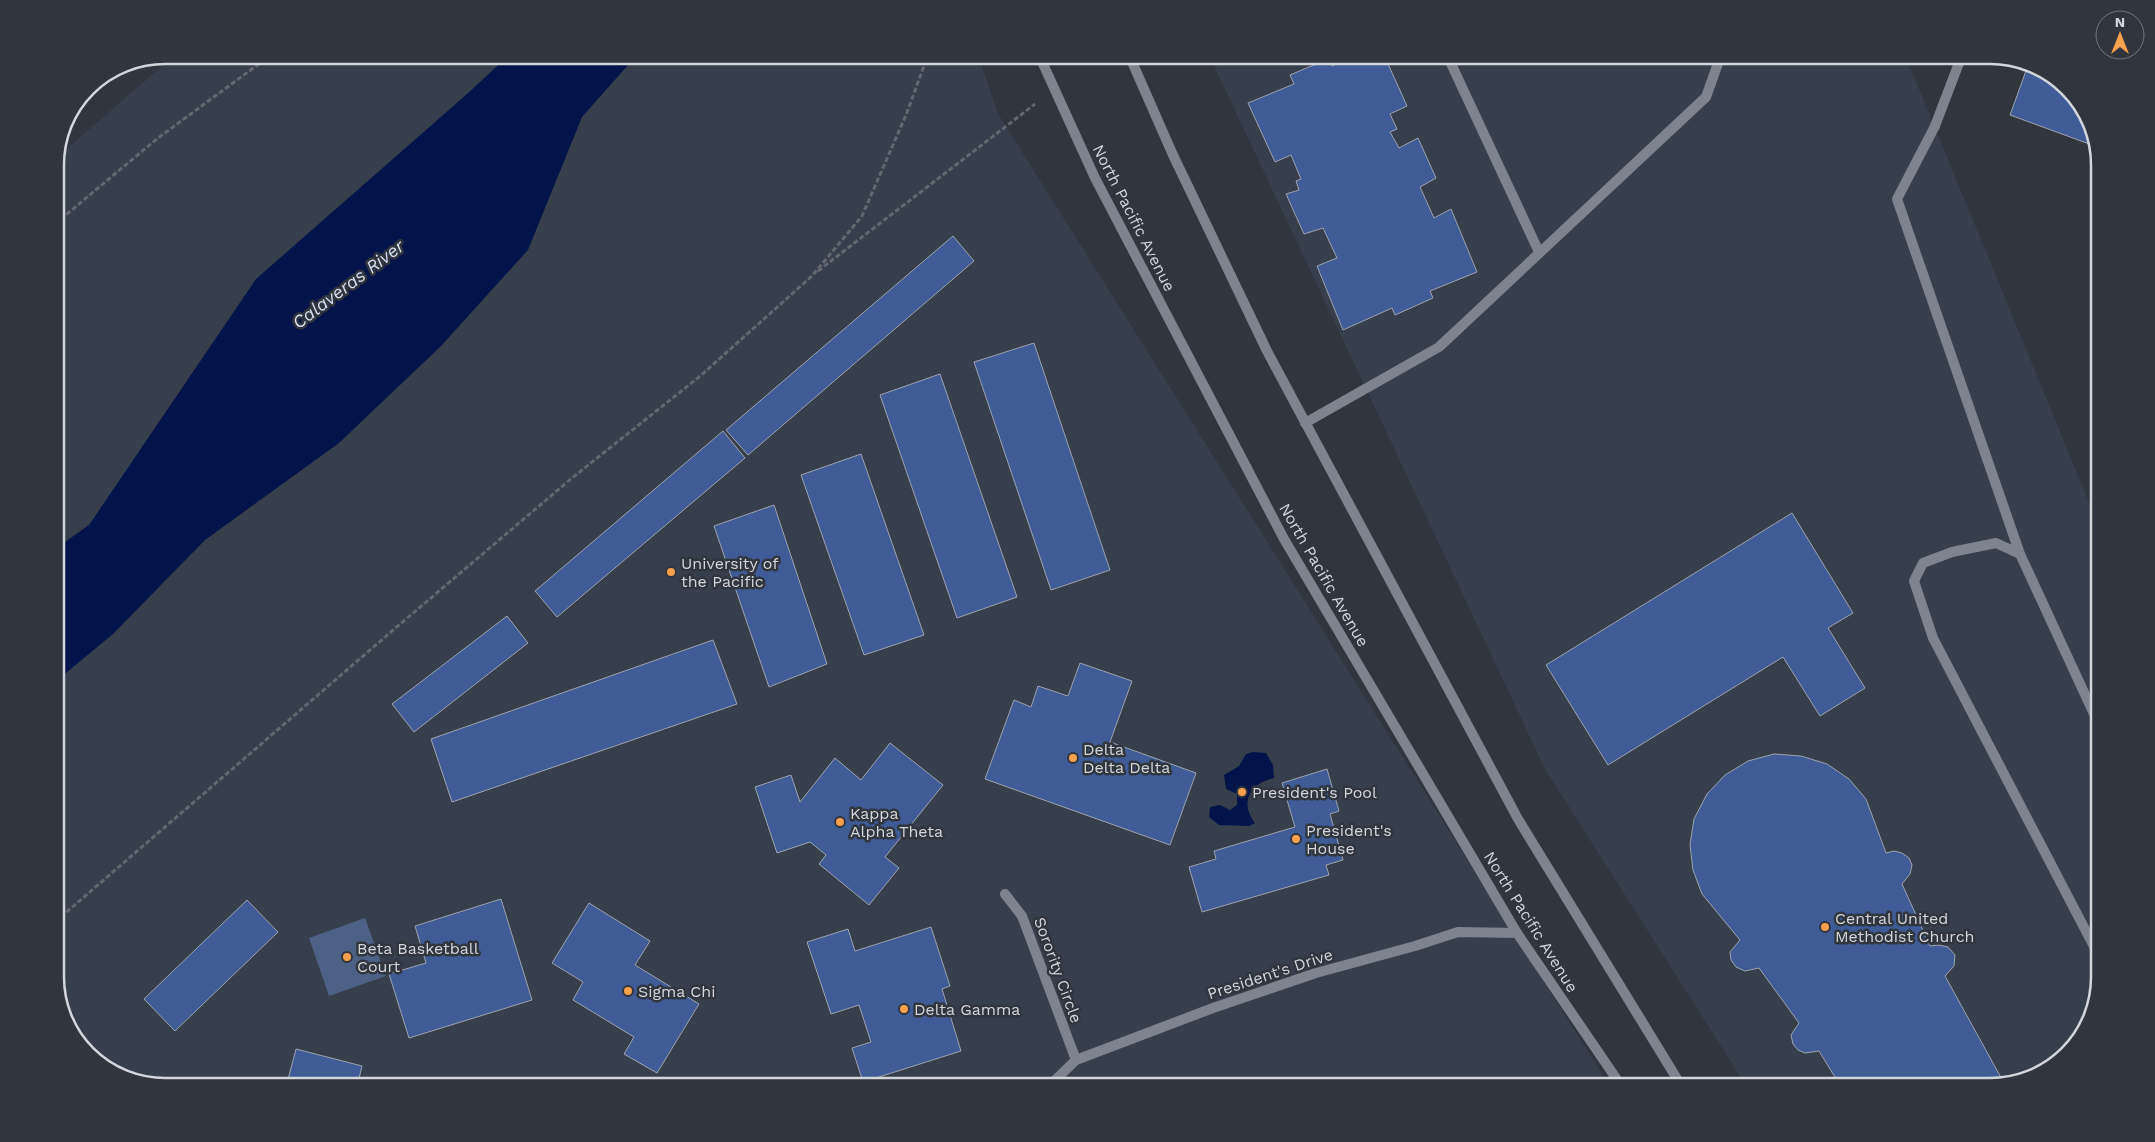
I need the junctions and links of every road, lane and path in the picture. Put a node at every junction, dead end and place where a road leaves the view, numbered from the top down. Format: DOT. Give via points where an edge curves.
graph roads {
  1 [pos="259,64"];
  2 [pos="925,64"];
  3 [pos="1043,64"];
  4 [pos="1133,64"];
  5 [pos="1453,64"];
  6 [pos="1718,64"];
  7 [pos="1959,64"];
  8 [pos="1055,89"];
  9 [pos="64,216"];
  10 [pos="1539,252"];
  11 [pos="812,276"];
  12 [pos="1305,423"];
  13 [pos="2020,554"];
  14 [pos="2091,708"];
  15 [pos="1005,894"];
  16 [pos="64,914"];
  17 [pos="1517,933"];
  18 [pos="2091,941"];
  19 [pos="1076,1060"];
  20 [pos="1057,1078"];
  21 [pos="1616,1078"];
  22 [pos="1676,1078"];
  1 -- 9 [label="path" via="158,138"];
  2 -- 11 [label="path" via="862,216"];
  3 -- 8 [label="street, North Pacific Avenue"];
  4 -- 12 [label="street" via="1266,351"];
  5 -- 10 [label="street"];
  6 -- 10 [label="street" via="1706,96"];
  7 -- 13 [label="street" via="1935,126 1896,199"];
  8 -- 11 [label="path"];
  8 -- 17 [label="street, North Pacific Avenue" via="1095,178 1284,539"];
  10 -- 12 [label="street" via="1439,347"];
  11 -- 16 [label="path" via="699,377 572,478"];
  12 -- 22 [label="street" via="1518,819"];
  13 -- 14 [label="street"];
  13 -- 18 [label="street" via="1996,543 1952,552 1922,563 1914,581 1932,638"];
  15 -- 19 [label="street, Sorority Circle" via="1022,916"];
  17 -- 19 [label="street, President's Drive" via="1458,932 1307,976"];
  17 -- 21 [label="street, North Pacific Avenue"];
  19 -- 20 [label="street, President's Drive"];
}
